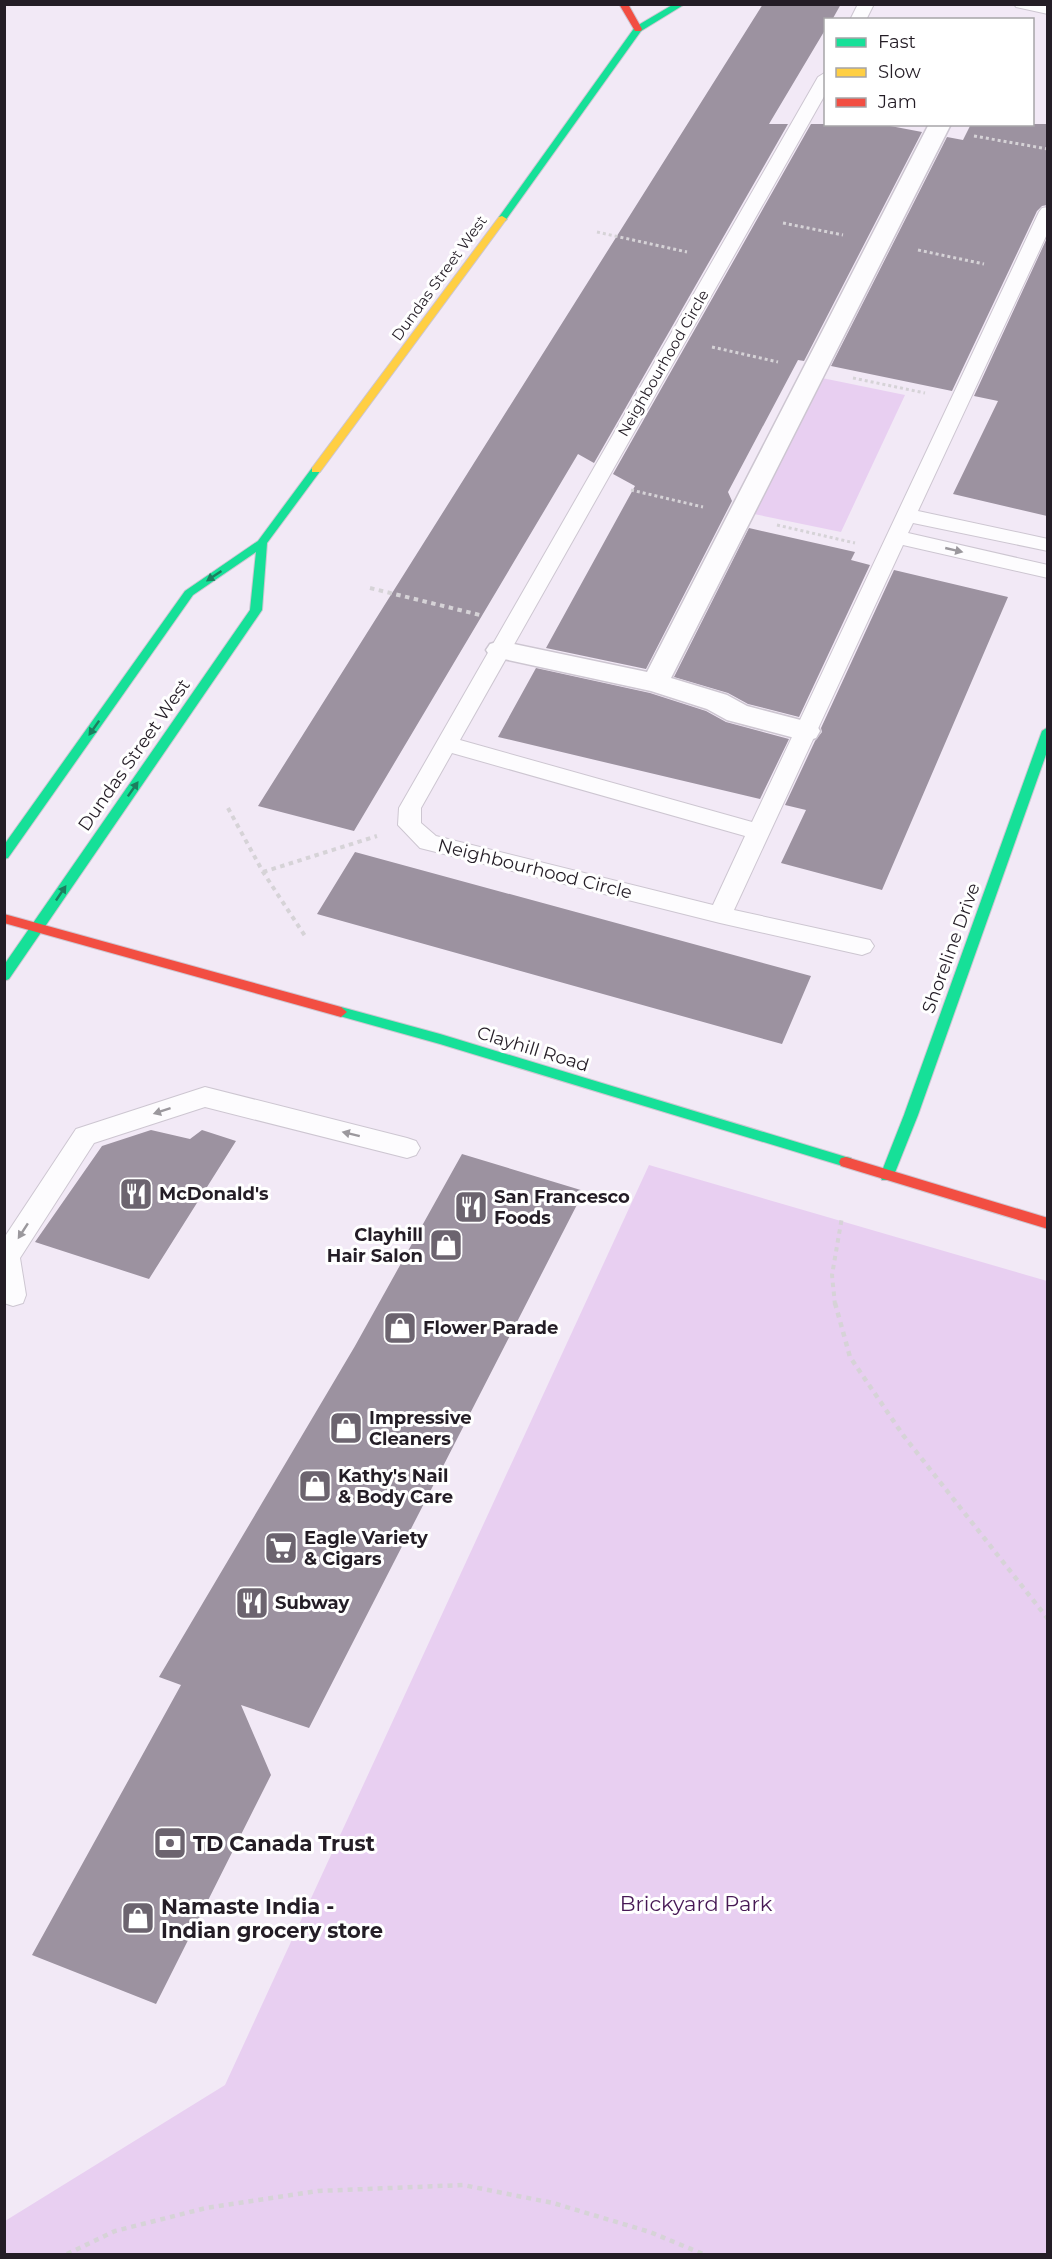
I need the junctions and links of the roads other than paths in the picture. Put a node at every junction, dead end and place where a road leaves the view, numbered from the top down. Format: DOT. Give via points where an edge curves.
graph roads {
  1 [pos="622,4"];
  2 [pos="681,4"];
  3 [pos="866,4"];
  4 [pos="1022,4"];
  5 [pos="1047,9"];
  6 [pos="859,18"];
  7 [pos="638,28"];
  8 [pos="824,78"];
  9 [pos="939,127"];
  10 [pos="1047,212"];
  11 [pos="906,515"];
  12 [pos="262,543"];
  13 [pos="893,544"];
  14 [pos="1047,545"];
  15 [pos="1047,572"];
  16 [pos="500,650"];
  17 [pos="655,683"];
  18 [pos="806,731"];
  19 [pos="1047,731"];
  20 [pos="447,744"];
  21 [pos="760,832"];
  22 [pos="4,855"];
  23 [pos="720,915"];
  24 [pos="4,918"];
  25 [pos="38,927"];
  26 [pos="862,946"];
  27 [pos="4,976"];
  28 [pos="407,1148"];
  29 [pos="887,1176"];
  30 [pos="1047,1224"];
  31 [pos="13,1295"];
  1 -- 7 [label="main road"];
  2 -- 7 [label="main road, Dundas Street West"];
  3 -- 6 [label="lane"];
  4 -- 5 [label="lane"];
  7 -- 12 [label="main road, Dundas Street West"];
  8 -- 16 [label="lane, Neighbourhood Circle"];
  9 -- 17 [label="street"];
  10 -- 11 [label="lane"];
  11 -- 13 [label="lane"];
  11 -- 14 [label="lane"];
  12 -- 22 [label="main road, Dundas Street West, one-way" via="189,593"];
  25 -- 12 [label="main road, Dundas Street West, one-way" via="256,610"];
  13 -- 15 [label="lane, one-way"];
  13 -- 18 [label="lane"];
  16 -- 17 [label="street"];
  16 -- 20 [label="lane, Neighbourhood Circle"];
  17 -- 18 [label="street" via="717,702 736,713"];
  18 -- 21 [label="lane"];
  19 -- 29 [label="main road, Shoreline Drive"];
  20 -- 21 [label="lane"];
  20 -- 23 [label="lane, Neighbourhood Circle" via="410,808 409,825 428,842"];
  21 -- 23 [label="lane"];
  23 -- 26 [label="lane, Neighbourhood Circle"];
  24 -- 25 [label="main road, Clayhill Road"];
  25 -- 27 [label="main road, Dundas Street West"];
  25 -- 29 [label="main road, Clayhill Road" via="440,1039"];
  28 -- 31 [label="lane, one-way" via="205,1097 85,1136 6,1257"];
  29 -- 30 [label="main road, Clayhill Road"];
}
